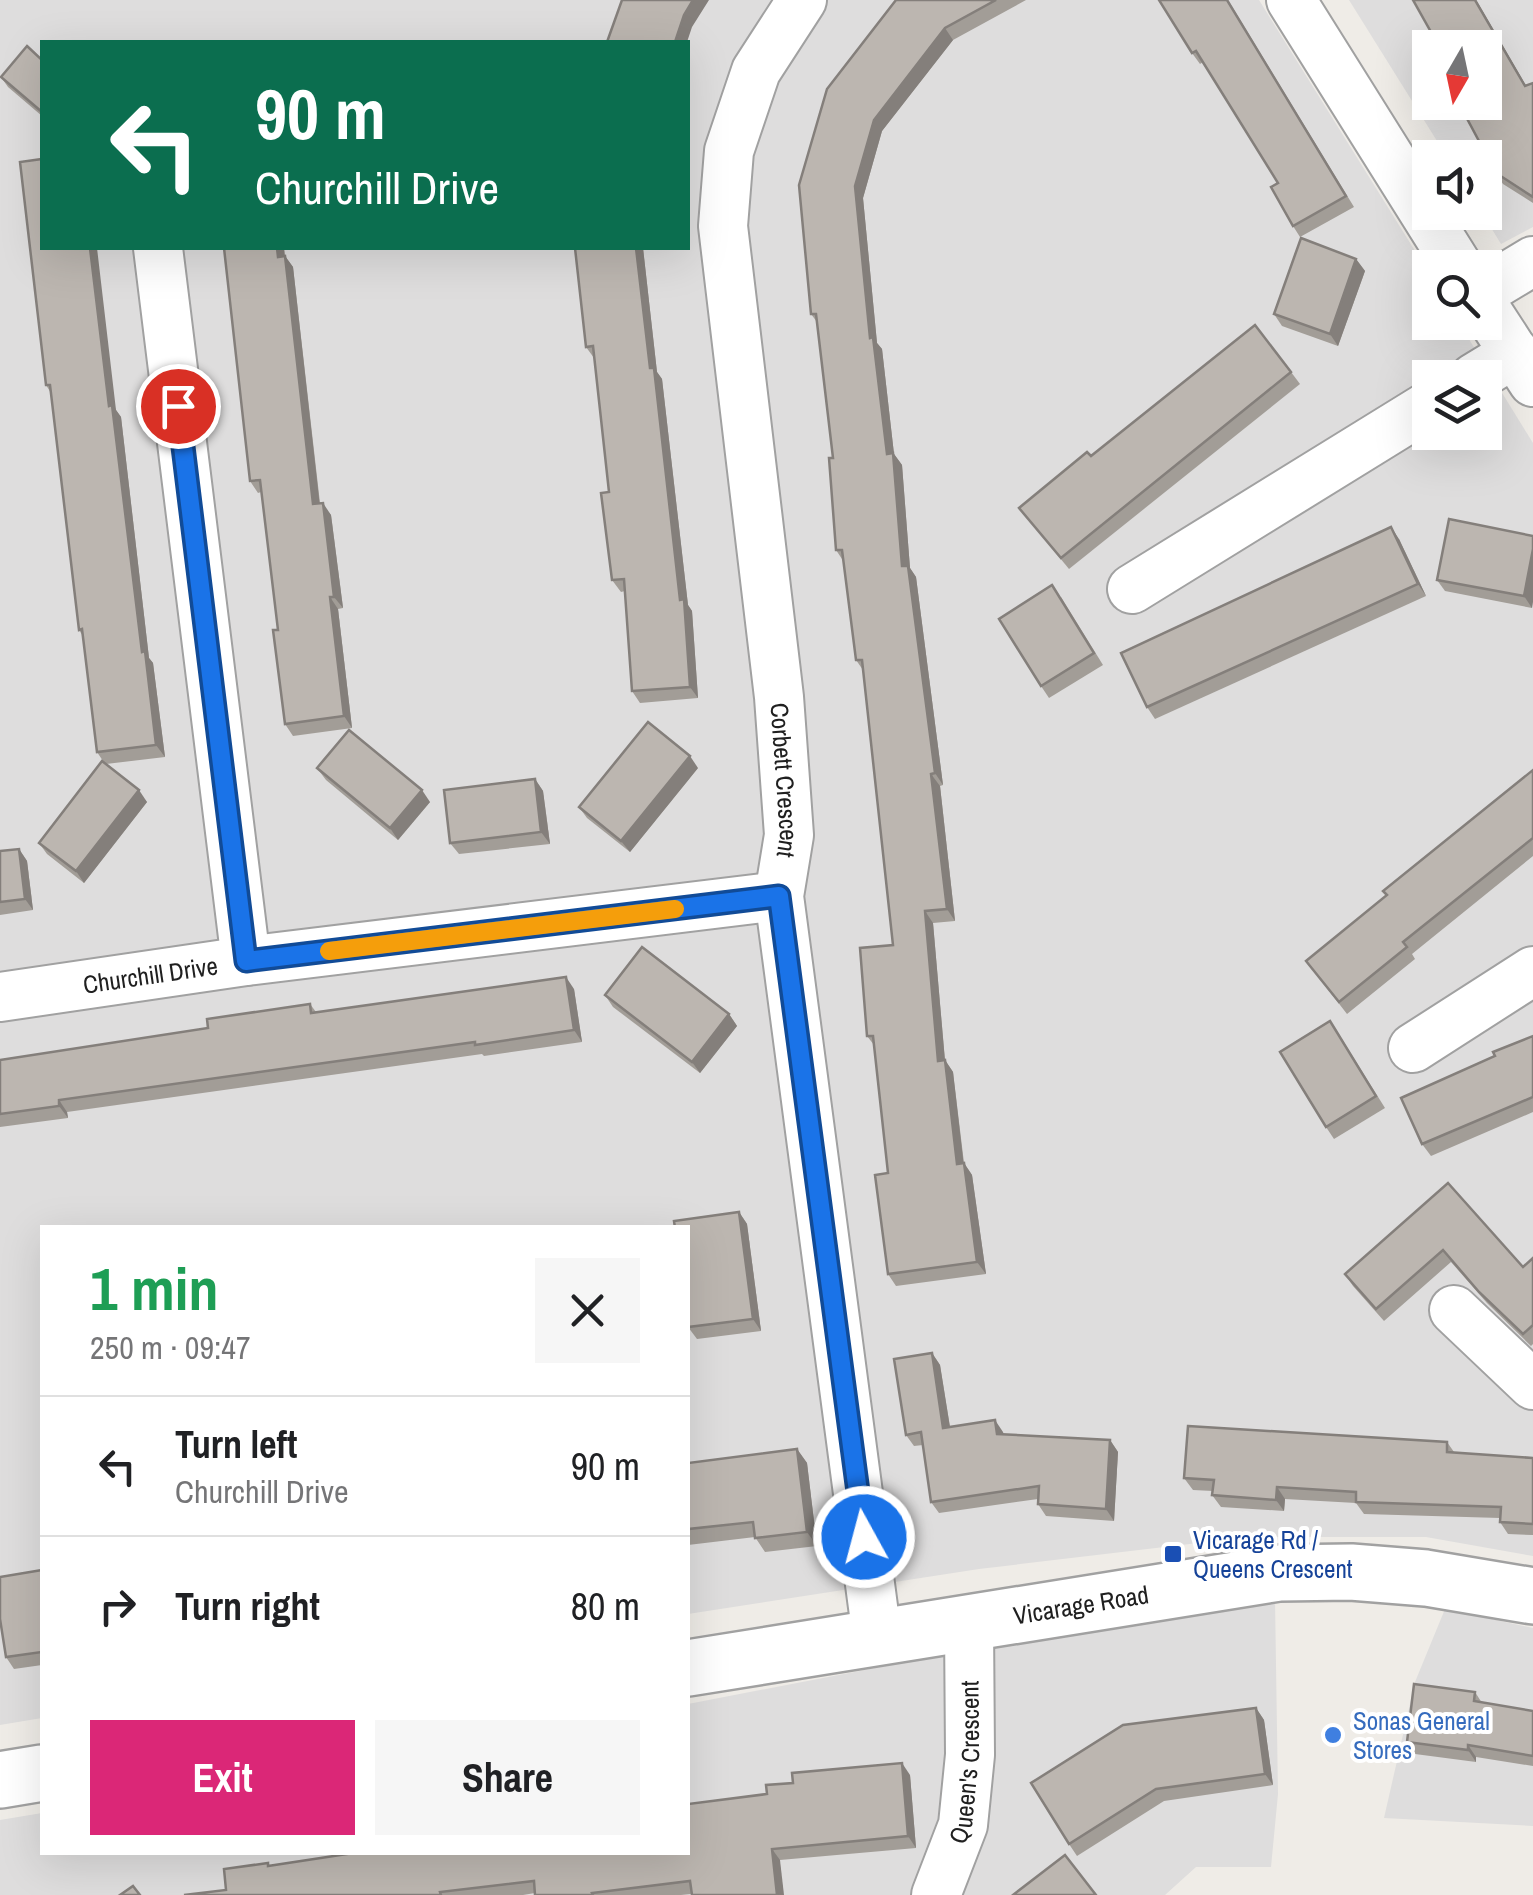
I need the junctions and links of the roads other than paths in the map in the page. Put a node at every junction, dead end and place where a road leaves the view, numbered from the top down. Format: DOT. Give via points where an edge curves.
graph roads {
  1 [pos="802,0"];
  2 [pos="1291,0"];
  3 [pos="158,250"];
  4 [pos="1448,250"];
  5 [pos="1533,261"];
  6 [pos="1502,280"];
  7 [pos="1502,334"];
  8 [pos="1524,367"];
  9 [pos="1412,416"];
  10 [pos="1132,589"];
  11 [pos="779,896"];
  12 [pos="246,961"];
  13 [pos="1533,971"];
  14 [pos="0,997"];
  15 [pos="1413,1048"];
  16 [pos="1454,1310"];
  17 [pos="1533,1386"];
  18 [pos="1533,1596"];
  19 [pos="970,1624"];
  20 [pos="877,1637"];
  21 [pos="690,1668"];
  22 [pos="40,1774"];
  23 [pos="0,1780"];
  24 [pos="936,1895"];
  1 -- 11 [label="street, Corbett Crescent" via="756,71 729,151 723,226 778,697 789,835"];
  2 -- 4 [label="street"];
  3 -- 12 [label="street"];
  5 -- 6 [label="street"];
  7 -- 8 [label="street"];
  9 -- 10 [label="street"];
  11 -- 12 [label="street, Churchill Drive"];
  11 -- 20 [label="street, Corbett Crescent"];
  12 -- 14 [label="street, Churchill Drive"];
  13 -- 15 [label="street"];
  16 -- 17 [label="street"];
  18 -- 19 [label="street, Vicarage Road" via="1426,1578 1279,1574"];
  19 -- 20 [label="street, Vicarage Road"];
  19 -- 24 [label="street, Queen's Crescent" via="964,1825"];
  20 -- 21 [label="street, Vicarage Road"];
  22 -- 23 [label="street"];
}
